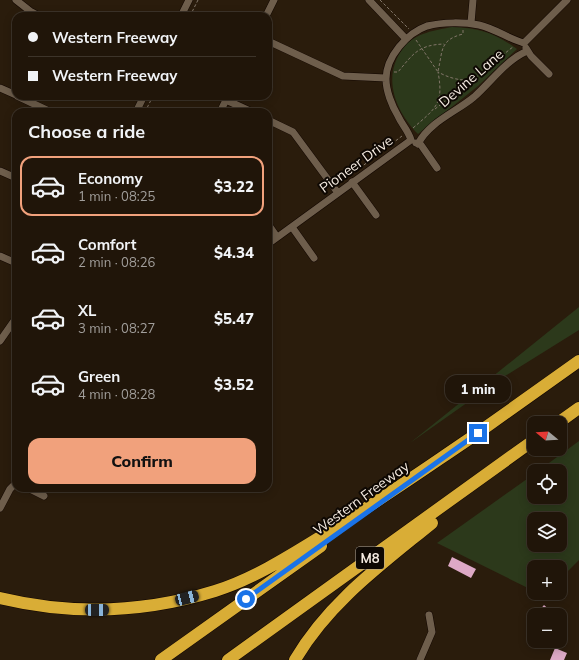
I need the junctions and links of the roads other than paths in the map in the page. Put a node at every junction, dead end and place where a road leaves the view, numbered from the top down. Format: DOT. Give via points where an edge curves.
graph roads {
  1 [pos="16,0"];
  2 [pos="188,0"];
  3 [pos="274,0"];
  4 [pos="369,0"];
  5 [pos="473,0"];
  6 [pos="567,0"];
  7 [pos="30,12"];
  8 [pos="183,12"];
  9 [pos="268,12"];
  10 [pos="470,24"];
  11 [pos="406,39"];
  12 [pos="272,43"];
  13 [pos="523,45"];
  14 [pos="549,74"];
  15 [pos="387,75"];
  16 [pos="0,88"];
  17 [pos="12,94"];
  18 [pos="26,100"];
  19 [pos="231,100"];
  20 [pos="42,108"];
  21 [pos="245,108"];
  22 [pos="272,122"];
  23 [pos="411,140"];
  24 [pos="418,144"];
  25 [pos="437,168"];
  26 [pos="0,171"];
  27 [pos="12,176"];
  28 [pos="349,180"];
  29 [pos="338,193"];
  30 [pos="376,215"];
  31 [pos="292,227"];
  32 [pos="272,230"];
  33 [pos="277,237"];
  34 [pos="272,241"];
  35 [pos="0,256"];
  36 [pos="314,258"];
  37 [pos="12,261"];
  38 [pos="12,324"];
  39 [pos="0,341"];
  40 [pos="579,361"];
  41 [pos="579,408"];
  42 [pos="567,417"];
  43 [pos="478,433"];
  44 [pos="527,445"];
  45 [pos="511,456"];
  46 [pos="12,487"];
  47 [pos="36,492"];
  48 [pos="44,496"];
  49 [pos="0,508"];
  50 [pos="0,598"];
  51 [pos="429,615"];
  52 [pos="161,660"];
  53 [pos="228,660"];
  54 [pos="295,660"];
  55 [pos="420,660"];
  1 -- 7 [label="street"];
  2 -- 8 [label="street"];
  3 -- 9 [label="street"];
  4 -- 11 [label="street"];
  5 -- 10 [label="street"];
  6 -- 13 [label="street"];
  10 -- 11 [label="street" via="427,26"];
  10 -- 13 [label="street" via="500,31"];
  11 -- 15 [label="street" via="391,58"];
  12 -- 15 [label="street" via="343,76"];
  13 -- 14 [label="street"];
  13 -- 24 [label="street, Devine Lane" via="474,96 427,131"];
  15 -- 23 [label="street, Pioneer Drive" via="389,97"];
  16 -- 17 [label="street"];
  18 -- 20 [label="street"];
  19 -- 21 [label="street"];
  22 -- 29 [label="street" via="293,132"];
  23 -- 24 [label="street"];
  23 -- 28 [label="street, Pioneer Drive"];
  24 -- 25 [label="street"];
  26 -- 27 [label="street"];
  28 -- 29 [label="street, Pioneer Drive"];
  28 -- 30 [label="street"];
  29 -- 31 [label="street, Pioneer Drive"];
  31 -- 33 [label="street, Pioneer Drive"];
  31 -- 36 [label="street"];
  32 -- 33 [label="street"];
  33 -- 34 [label="street, Pioneer Drive"];
  35 -- 37 [label="street"];
  38 -- 39 [label="street"];
  40 -- 43 [label="highway, Western Freeway"];
  41 -- 42 [label="highway"];
  43 -- 50 [label="highway" via="292,555 252,576 215,591 162,604 106,610 54,608"];
  43 -- 52 [label="highway, Western Freeway"];
  44 -- 45 [label="highway, M8"];
  45 -- 53 [label="highway, M8"];
  45 -- 54 [label="highway" via="343,598 314,631"];
  46 -- 49 [label="street"];
  47 -- 48 [label="street"];
  51 -- 55 [label="street" via="432,632"];
}
